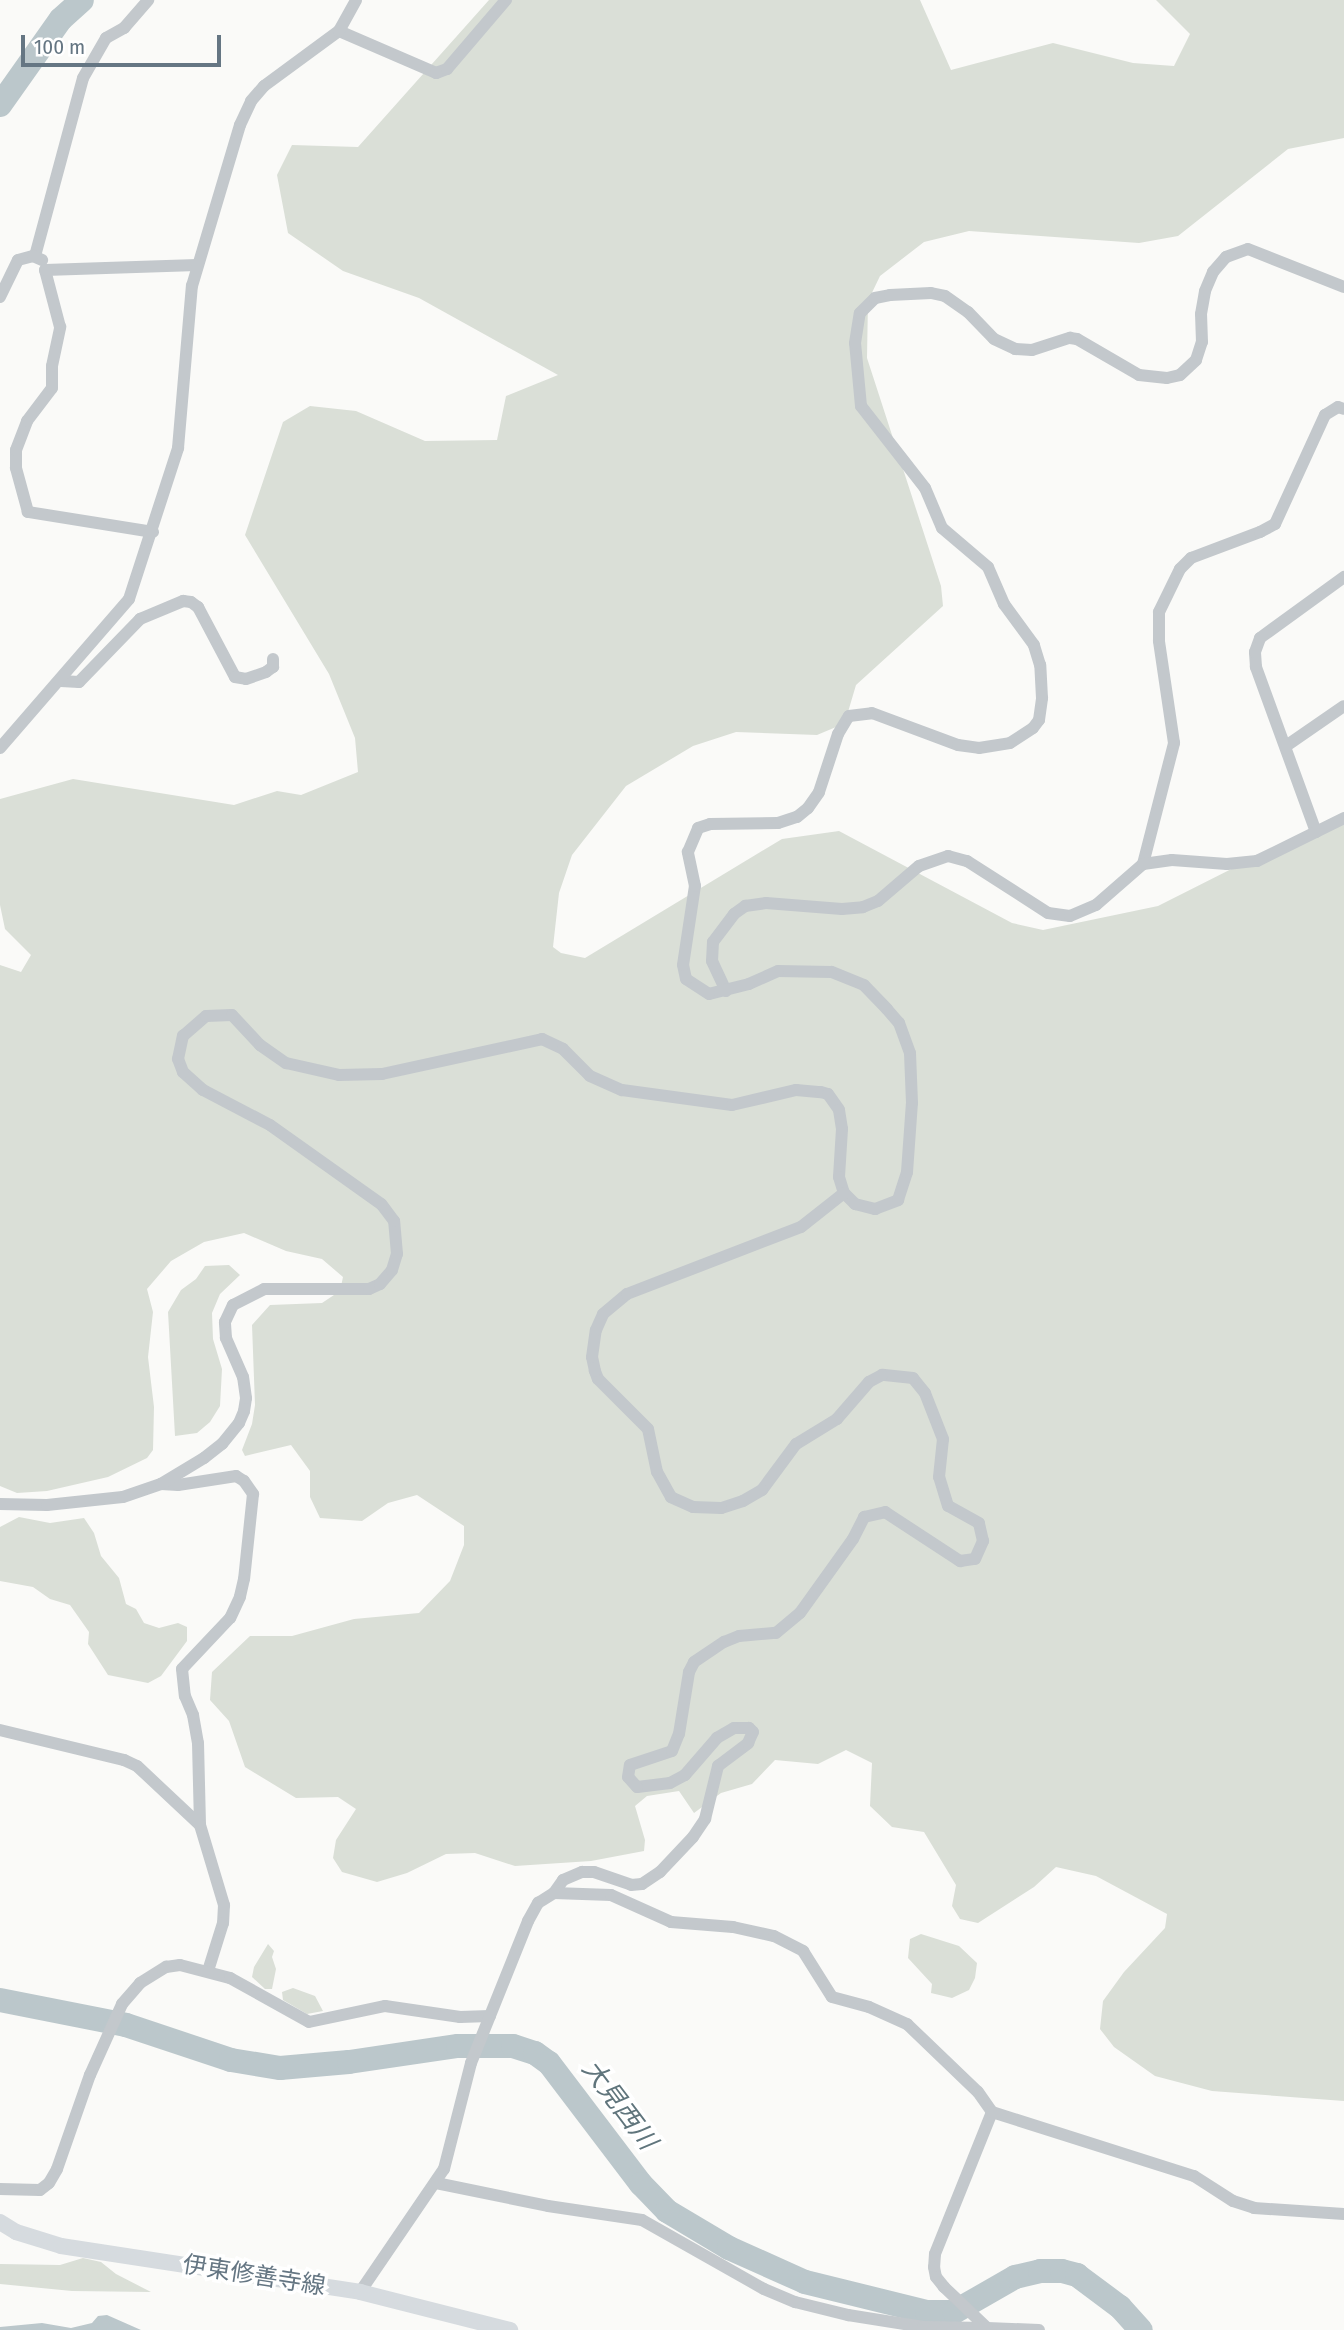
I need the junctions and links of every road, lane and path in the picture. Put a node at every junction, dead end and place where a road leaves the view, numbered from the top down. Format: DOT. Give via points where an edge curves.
graph roads {
  1 [pos="148,0"];
  2 [pos="356,0"];
  3 [pos="506,0"];
  4 [pos="339,31"];
  5 [pos="35,257"];
  6 [pos="197,265"];
  7 [pos="45,270"];
  8 [pos="1344,287"];
  9 [pos="0,297"];
  10 [pos="1344,408"];
  11 [pos="153,532"];
  12 [pos="1344,577"];
  13 [pos="273,659"];
  14 [pos="61,681"];
  15 [pos="1344,706"];
  16 [pos="1286,746"];
  17 [pos="0,748"];
  18 [pos="1344,818"];
  19 [pos="1316,832"];
  20 [pos="1143,864"];
  21 [pos="726,991"];
  22 [pos="844,1193"];
  23 [pos="161,1484"];
  24 [pos="0,1504"];
  25 [pos="0,1730"];
  26 [pos="200,1825"];
  27 [pos="554,1893"];
  28 [pos="208,1971"];
  29 [pos="488,2021"];
  30 [pos="992,2112"];
  31 [pos="436,2183"];
  32 [pos="0,2189"];
  33 [pos="1344,2214"];
  34 [pos="0,2222"];
  35 [pos="360,2292"];
  36 [pos="482,2325"];
  37 [pos="985,2325"];
  38 [pos="510,2330"];
  39 [pos="1039,2330"];
  1 -- 5 [label="street" via="124,28 106,38 83,78"];
  2 -- 4 [label="street"];
  3 -- 4 [label="street" via="447,69 436,73"];
  4 -- 6 [label="street" via="285,69 251,101"];
  5 -- 7 [label="street" via="42,260"];
  5 -- 9 [label="street" via="18,260"];
  6 -- 7 [label="street"];
  6 -- 11 [label="street" via="178,448"];
  7 -- 11 [label="street" via="60,327 52,388 27,421 16,450 28,512"];
  8 -- 21 [label="street" via="1248,249 1226,257 1205,291 1202,342 1196,360 1180,376 1167,378 1139,374 1077,339 1032,350 1015,349 995,339 945,296 890,295 866,304 855,328 861,406 925,488 942,528 988,566 1004,604 1034,645 1040,665 1039,720 1010,743 979,748 958,745 872,713 849,716 841,726 819,792 797,817 778,823 698,828 688,852 695,886 684,974 691,986 701,991"];
  10 -- 20 [label="street" via="1325,415 1275,523 1191,558 1180,569 1159,612 1174,743"];
  11 -- 14 [label="street" via="129,599"];
  12 -- 16 [label="street" via="1260,638 1255,652 1256,667"];
  13 -- 14 [label="street" via="273,667 266,672 246,679 235,677 198,607 183,601 140,619 79,682"];
  14 -- 17 [label="street"];
  15 -- 16 [label="street"];
  16 -- 19 [label="street"];
  18 -- 19 [label="street"];
  19 -- 20 [label="street" via="1257,861"];
  20 -- 21 [label="street" via="1096,905 1070,916 1048,913 967,861 948,856 919,866 878,901 863,906 745,906 713,942 712,961"];
  21 -- 22 [label="street" via="778,971 831,972 864,985 899,1023 910,1053 912,1103 904,1188 898,1200 875,1209 855,1204"];
  22 -- 23 [label="street" via="839,1177 839,1110 828,1094 821,1092 796,1090 732,1105 647,1095 604,1084 563,1049 542,1039 382,1074 339,1076 286,1063 260,1045 232,1015 206,1016 183,1035 178,1059 183,1072 203,1090 270,1125 381,1204 394,1221 397,1254 388,1276 369,1289 264,1289 233,1305 226,1338 243,1377 246,1398 239,1423 222,1444"];
  22 -- 27 [label="street" via="801,1227 627,1294 603,1314 596,1330 594,1371 648,1429 657,1472 671,1497 693,1507 720,1508 744,1502 762,1490 796,1444 837,1419 869,1381 882,1375 913,1378 925,1393 943,1439 939,1476 948,1506 979,1523 983,1542 975,1559 960,1561 885,1512 864,1517 800,1613 776,1633 739,1636 694,1662 672,1751 631,1765 628,1777 637,1787 670,1783 685,1775 717,1738 734,1728 749,1728 748,1743 718,1766 705,1819 693,1837 642,1884 582,1872 563,1880"];
  23 -- 24 [label="street" via="123,1497 47,1505"];
  23 -- 26 [label="street" via="236,1476 253,1494 240,1597 230,1618 182,1669 198,1743"];
  25 -- 26 [label="street" via="130,1763"];
  26 -- 28 [label="street" via="224,1905"];
  27 -- 29 [label="street" via="538,1903 528,1921"];
  27 -- 30 [label="street" via="611,1895 671,1922 755,1930 790,1943 803,1951 832,1997 907,2024 978,2092"];
  28 -- 29 [label="street" via="245,1985 309,2022 385,2006"];
  28 -- 32 [label="street" via="166,1967 140,1983 122,2004 105,2041 49,2183 40,2190"];
  29 -- 31 [label="street"];
  30 -- 33 [label="street" via="1194,2176 1254,2208"];
  30 -- 37 [label="street" via="935,2254 936,2277"];
  31 -- 35 [label="street"];
  31 -- 37 [label="street" via="642,2220 764,2290 795,2302 923,2327"];
  34 -- 35 [label="main road, 伊東修善寺線" via="61,2246"];
  35 -- 36 [label="main road, 伊東修善寺線"];
  36 -- 38 [label="main road, 伊東修善寺線"];
  37 -- 39 [label="street"];
}
